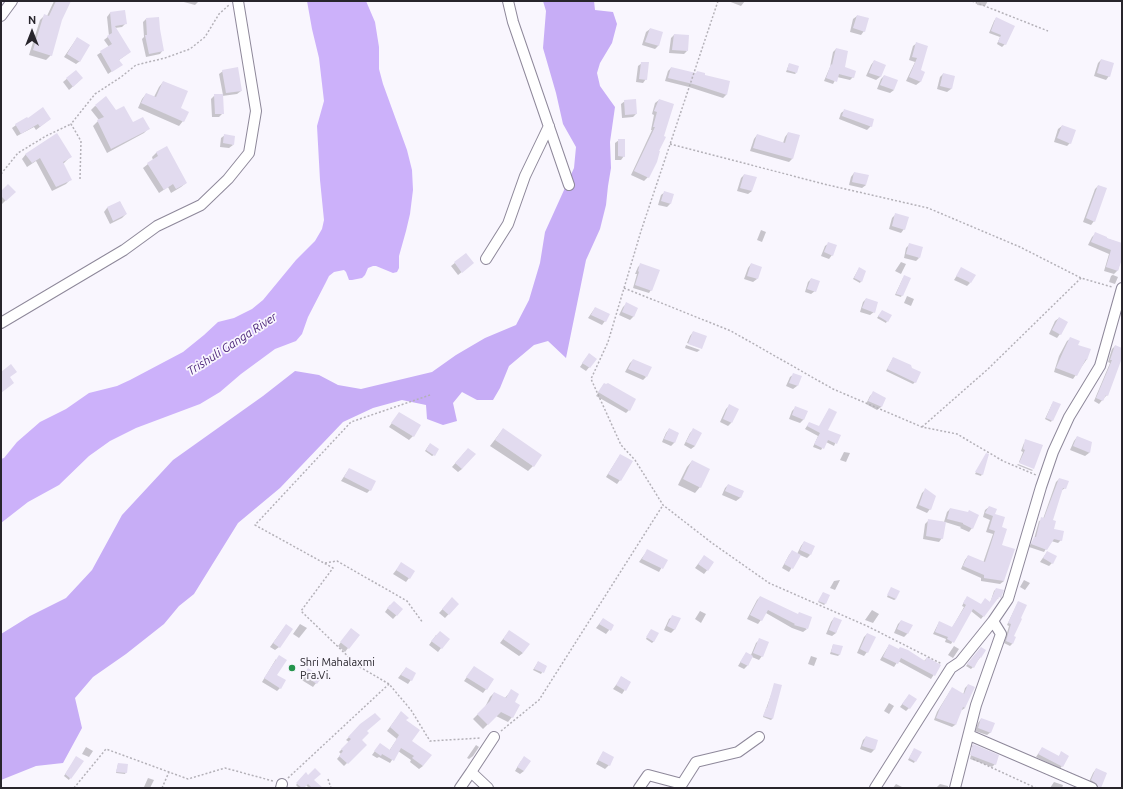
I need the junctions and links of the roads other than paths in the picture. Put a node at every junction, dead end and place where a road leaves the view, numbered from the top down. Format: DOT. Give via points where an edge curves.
graph roads {
  1 [pos="238,1"];
  2 [pos="508,1"];
  3 [pos="11,2"];
  4 [pos="1,16"];
  5 [pos="549,126"];
  6 [pos="569,185"];
  7 [pos="486,259"];
  8 [pos="1122,289"];
  9 [pos="1,323"];
  10 [pos="993,621"];
  11 [pos="968,735"];
  12 [pos="494,737"];
  13 [pos="759,737"];
  14 [pos="471,772"];
  15 [pos="460,788"];
  16 [pos="488,788"];
  17 [pos="639,788"];
  18 [pos="875,788"];
  19 [pos="955,788"];
  20 [pos="1092,788"];
  1 -- 9 [label="street" via="256,111 249,153 228,179 201,205 157,226 124,250"];
  2 -- 5 [label="street"];
  3 -- 4 [label="street"];
  5 -- 6 [label="street"];
  5 -- 7 [label="street" via="525,176 508,224"];
  8 -- 10 [label="street" via="1100,366 1069,417 1053,452 1008,599"];
  10 -- 11 [label="street" via="1001,634"];
  10 -- 18 [label="street" via="960,662 951,668"];
  11 -- 19 [label="street"];
  11 -- 20 [label="street"];
  12 -- 14 [label="street"];
  13 -- 17 [label="street" via="738,752 696,762 682,784 648,775"];
  14 -- 15 [label="street"];
  14 -- 16 [label="street"];
}
